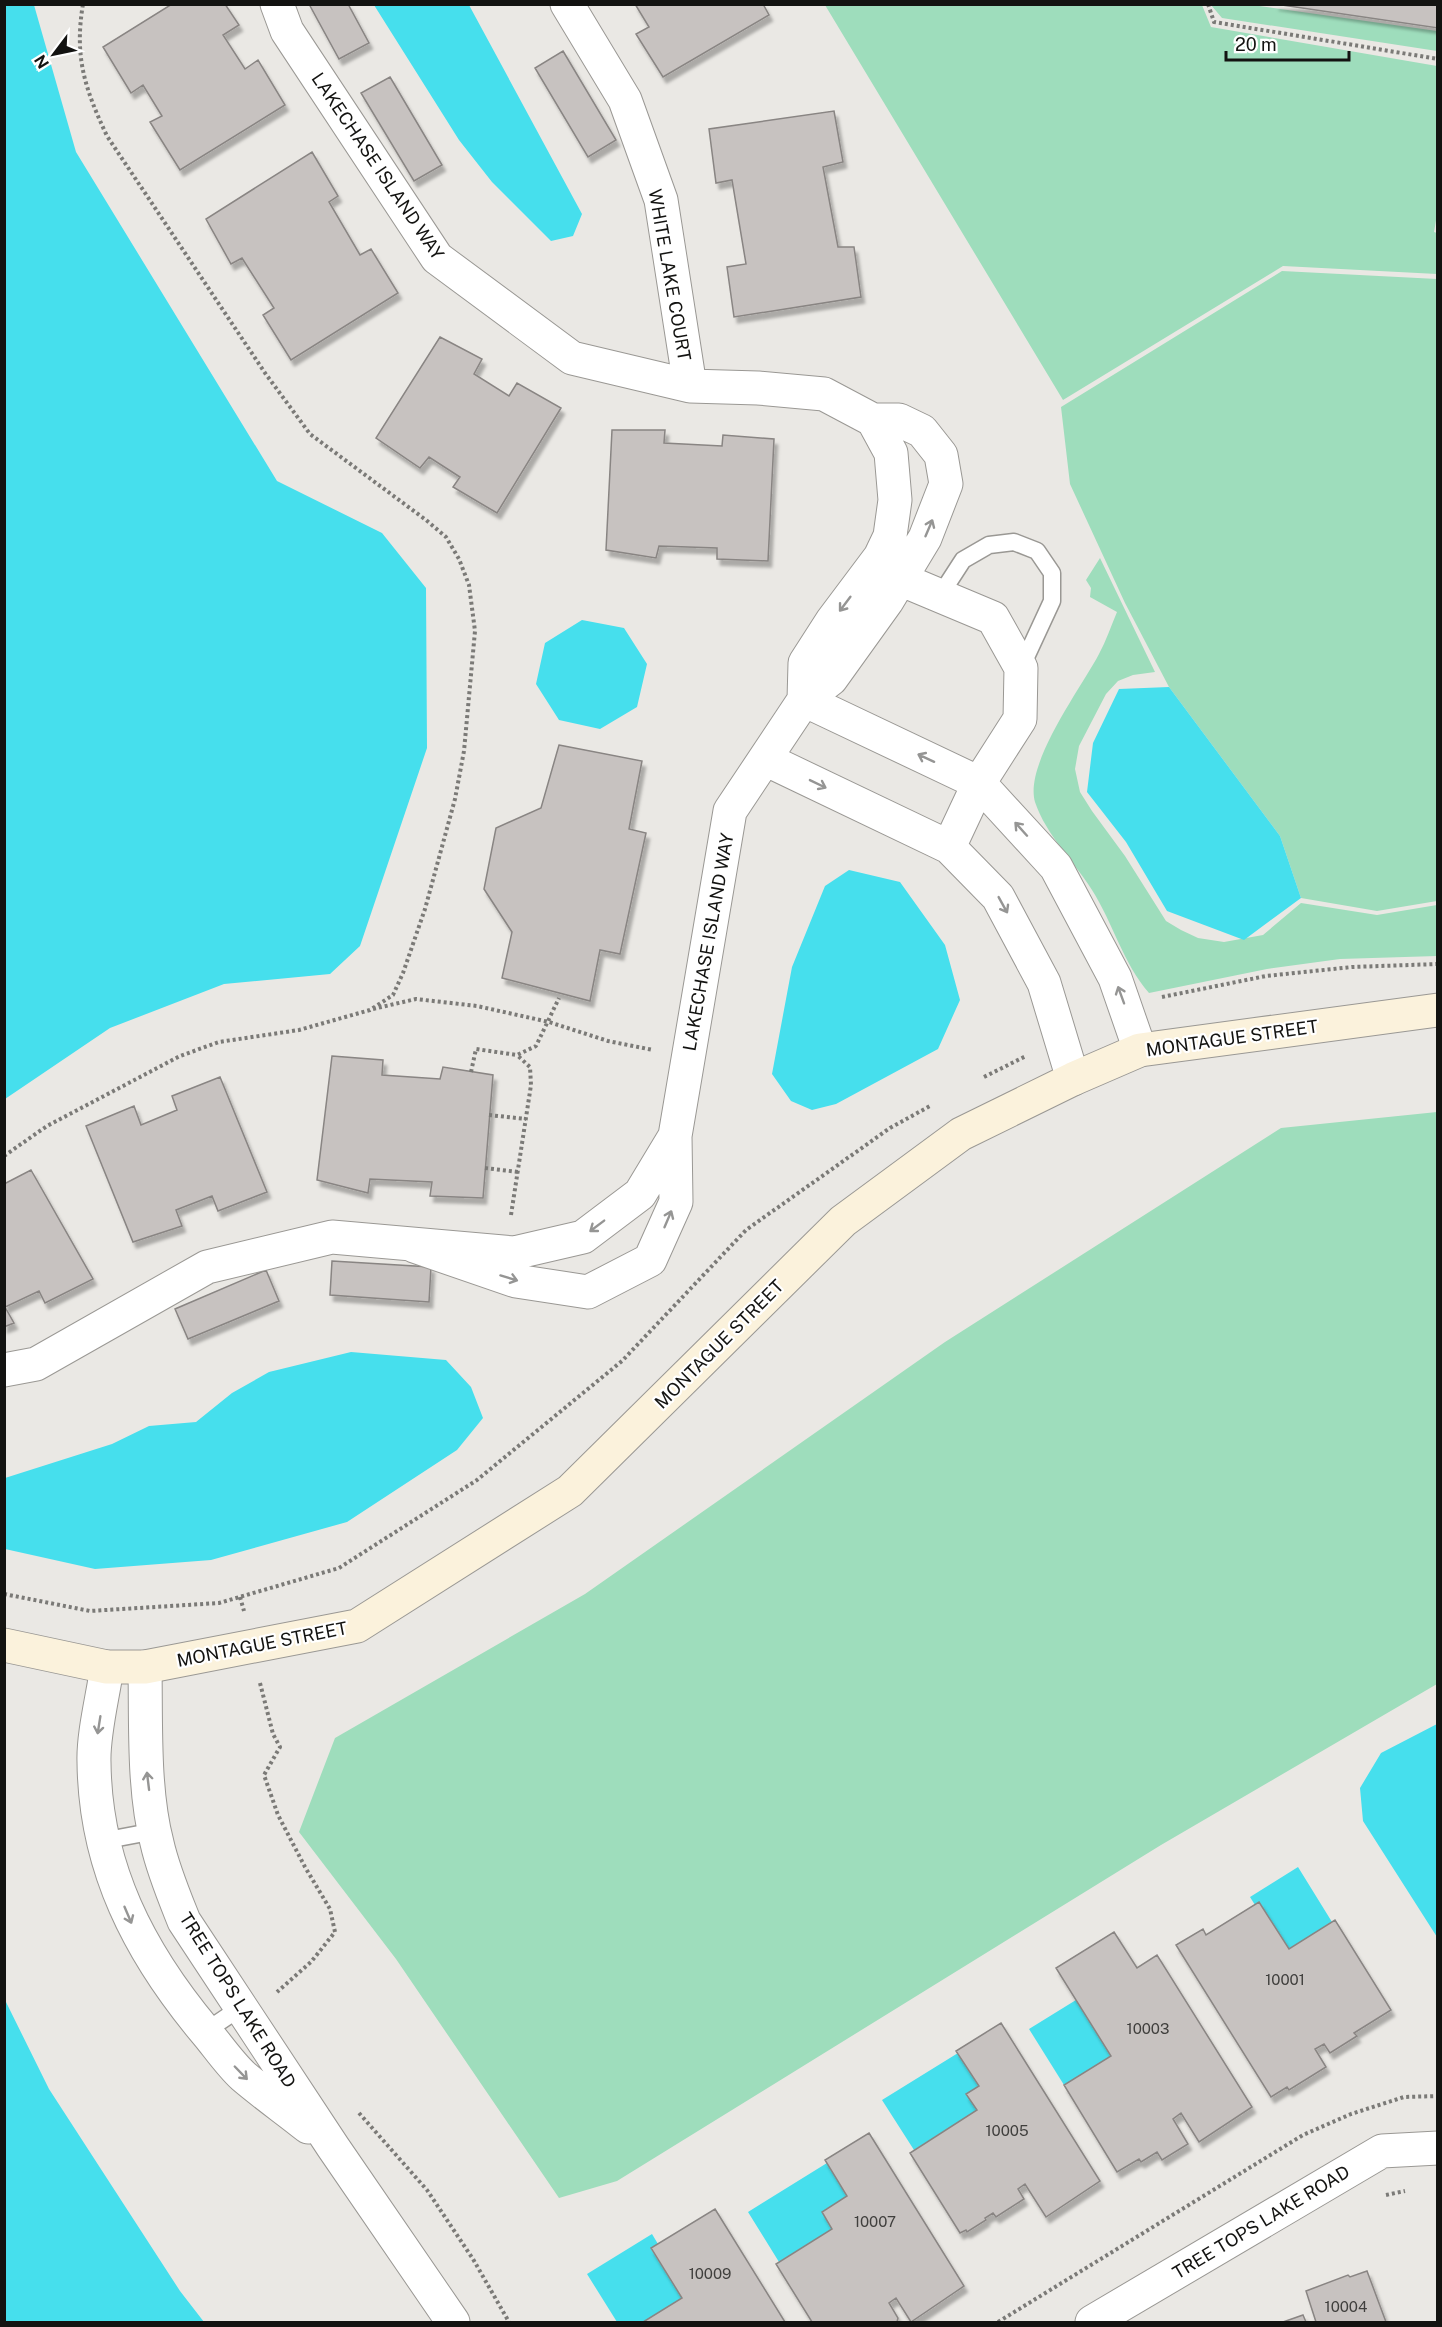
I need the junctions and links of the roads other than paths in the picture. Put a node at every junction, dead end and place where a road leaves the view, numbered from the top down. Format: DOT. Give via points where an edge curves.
graph roads {
  1 [pos="277,4"];
  2 [pos="567,4"];
  3 [pos="690,387"];
  4 [pos="873,420"];
  5 [pos="890,568"];
  6 [pos="939,597"];
  7 [pos="1021,668"];
  8 [pos="804,700"];
  9 [pos="765,759"];
  10 [pos="979,783"];
  11 [pos="949,847"];
  12 [pos="1437,1010"];
  13 [pos="1140,1050"];
  14 [pos="1073,1079"];
  15 [pos="675,1136"];
  16 [pos="414,1246"];
  17 [pos="4,1370"];
  18 [pos="4,1645"];
  19 [pos="107,1667"];
  20 [pos="145,1667"];
  21 [pos="155,1831"];
  22 [pos="102,1841"];
  23 [pos="254,2004"];
  24 [pos="206,2031"];
  25 [pos="333,2147"];
  26 [pos="1437,2148"];
  27 [pos="453,2322"];
  28 [pos="1092,2322"];
  1 -- 3 [label="street, LAKECHASE ISLAND WAY" via="287,31 437,258 572,358"];
  2 -- 3 [label="street, WHITE LAKE COURT" via="625,100 661,201"];
  3 -- 4 [label="street, LAKECHASE ISLAND WAY" via="824,394"];
  4 -- 5 [label="street" via="891,453 895,500"];
  5 -- 4 [label="street, LAKECHASE ISLAND WAY, one-way" via="925,538 946,484 940,456 922,431 899,420"];
  5 -- 6 [label="street"];
  5 -- 8 [label="street, LAKECHASE ISLAND WAY" via="831,678"];
  6 -- 7 [label="street" via="993,618"];
  6 -- 7 [label="lane" via="963,560 989,545 1014,542 1037,551 1052,573 1052,601"];
  7 -- 10 [label="street" via="1020,719"];
  8 -- 9 [label="street, LAKECHASE ISLAND WAY"];
  10 -- 8 [label="street, one-way"];
  9 -- 11 [label="street, one-way"];
  9 -- 15 [label="street, LAKECHASE ISLAND WAY" via="730,811"];
  10 -- 11 [label="street"];
  13 -- 10 [label="street, one-way" via="1115,978 1056,867"];
  11 -- 14 [label="street, one-way" via="998,897 1044,983"];
  12 -- 13 [label="street, MONTAGUE STREET"];
  13 -- 14 [label="street, MONTAGUE STREET"];
  14 -- 20 [label="street, MONTAGUE STREET" via="961,1134 843,1221 570,1491 357,1626"];
  15 -- 16 [label="street, LAKECHASE ISLAND WAY, one-way" via="640,1194 583,1237 514,1253"];
  16 -- 15 [label="street, LAKECHASE ISLAND WAY, one-way" via="516,1281 588,1292 650,1260 675,1202"];
  16 -- 17 [label="street, LAKECHASE ISLAND WAY" via="332,1237 207,1267 36,1364"];
  18 -- 19 [label="street, MONTAGUE STREET"];
  19 -- 20 [label="street, MONTAGUE STREET"];
  19 -- 22 [label="street, TREE TOPS LAKE ROAD, one-way" via="93,1759"];
  21 -- 20 [label="street, TREE TOPS LAKE ROAD, one-way" via="147,1772"];
  21 -- 22 [label="lane"];
  21 -- 23 [label="street, TREE TOPS LAKE ROAD" via="184,1921"];
  22 -- 24 [label="street, TREE TOPS LAKE ROAD, one-way" via="129,1918 154,1964"];
  23 -- 24 [label="lane"];
  23 -- 25 [label="street, TREE TOPS LAKE ROAD"];
  24 -- 25 [label="street, TREE TOPS LAKE ROAD, one-way" via="242,2075"];
  25 -- 27 [label="street, TREE TOPS LAKE ROAD"];
  26 -- 28 [label="street, TREE TOPS LAKE ROAD" via="1382,2151"];
}
